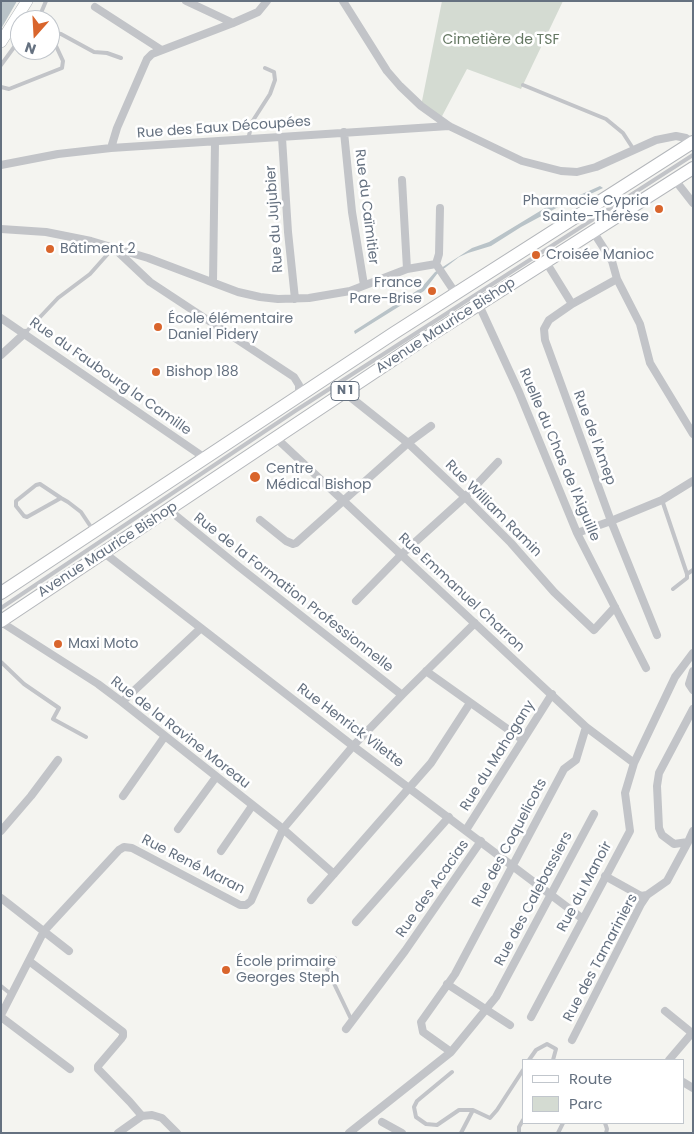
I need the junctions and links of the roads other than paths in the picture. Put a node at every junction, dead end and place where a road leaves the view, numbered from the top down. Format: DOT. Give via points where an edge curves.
graph roads {
  1 [pos="186,1"];
  2 [pos="266,1"];
  3 [pos="343,1"];
  4 [pos="353,1"];
  5 [pos="94,7"];
  6 [pos="348,11"];
  7 [pos="233,23"];
  8 [pos="10,33"];
  9 [pos="60,34"];
  10 [pos="1,42"];
  11 [pos="160,49"];
  12 [pos="10,53"];
  13 [pos="60,55"];
  14 [pos="121,58"];
  15 [pos="1,65"];
  16 [pos="265,68"];
  17 [pos="523,85"];
  18 [pos="1,87"];
  19 [pos="449,126"];
  20 [pos="344,132"];
  21 [pos="282,138"];
  22 [pos="248,140"];
  23 [pos="215,142"];
  24 [pos="693,146"];
  25 [pos="111,148"];
  26 [pos="634,150"];
  27 [pos="1,165"];
  28 [pos="693,168"];
  29 [pos="402,180"];
  30 [pos="675,180"];
  31 [pos="693,203"];
  32 [pos="440,208"];
  33 [pos="1,229"];
  34 [pos="594,232"];
  35 [pos="114,247"];
  36 [pos="546,262"];
  37 [pos="437,266"];
  38 [pos="407,269"];
  39 [pos="617,279"];
  40 [pos="213,282"];
  41 [pos="364,285"];
  42 [pos="456,294"];
  43 [pos="295,299"];
  44 [pos="572,304"];
  45 [pos="479,305"];
  46 [pos="1,318"];
  47 [pos="24,333"];
  48 [pos="1,356"];
  49 [pos="344,392"];
  50 [pos="299,396"];
  51 [pos="432,426"];
  52 [pos="693,434"];
  53 [pos="275,437"];
  54 [pos="408,443"];
  55 [pos="205,458"];
  56 [pos="498,462"];
  57 [pos="693,481"];
  58 [pos="465,497"];
  59 [pos="61,498"];
  60 [pos="662,500"];
  61 [pos="344,501"];
  62 [pos="169,510"];
  63 [pos="260,520"];
  64 [pos="611,521"];
  65 [pos="94,532"];
  66 [pos="576,532"];
  67 [pos="103,552"];
  68 [pos="402,554"];
  69 [pos="693,570"];
  70 [pos="687,574"];
  71 [pos="673,589"];
  72 [pos="1,593"];
  73 [pos="356,601"];
  74 [pos="614,607"];
  75 [pos="1,608"];
  76 [pos="1,622"];
  77 [pos="475,623"];
  78 [pos="201,628"];
  79 [pos="657,635"];
  80 [pos="693,653"];
  81 [pos="1,662"];
  82 [pos="646,668"];
  83 [pos="426,671"];
  84 [pos="693,671"];
  85 [pos="693,690"];
  86 [pos="552,694"];
  87 [pos="402,695"];
  88 [pos="122,702"];
  89 [pos="470,703"];
  90 [pos="693,709"];
  91 [pos="586,727"];
  92 [pos="165,736"];
  93 [pos="86,737"];
  94 [pos="523,740"];
  95 [pos="353,746"];
  96 [pos="58,760"];
  97 [pos="634,763"];
  98 [pos="216,777"];
  99 [pos="410,787"];
  100 [pos="123,796"];
  101 [pos="252,806"];
  102 [pos="594,814"];
  103 [pos="448,817"];
  104 [pos="178,829"];
  105 [pos="283,829"];
  106 [pos="1,830"];
  107 [pos="466,830"];
  108 [pos="691,835"];
  109 [pos="481,841"];
  110 [pos="221,850"];
  111 [pos="512,865"];
  112 [pos="334,874"];
  113 [pos="605,876"];
  114 [pos="550,895"];
  115 [pos="647,895"];
  116 [pos="1,898"];
  117 [pos="311,900"];
  118 [pos="583,919"];
  119 [pos="356,922"];
  120 [pos="44,932"];
  121 [pos="69,951"];
  122 [pos="335,958"];
  123 [pos="29,961"];
  124 [pos="447,984"];
  125 [pos="1,986"];
  126 [pos="12,994"];
  127 [pos="486,1010"];
  128 [pos="665,1011"];
  129 [pos="1,1016"];
  130 [pos="531,1017"];
  131 [pos="352,1021"];
  132 [pos="510,1025"];
  133 [pos="346,1029"];
  134 [pos="572,1040"];
  135 [pos="451,1052"];
  136 [pos="530,1059"];
  137 [pos="552,1059"];
  138 [pos="670,1059"];
  139 [pos="70,1069"];
  140 [pos="452,1072"];
  141 [pos="522,1072"];
  142 [pos="473,1110"];
  143 [pos="142,1116"];
  144 [pos="382,1122"];
  145 [pos="118,1133"];
  146 [pos="177,1133"];
  147 [pos="349,1133"];
  148 [pos="402,1133"];
  149 [pos="461,1133"];
  1 -- 7 [label="street"];
  2 -- 7 [label="street" via="258,12"];
  3 -- 6 [label="street"];
  4 -- 6 [label="street"];
  5 -- 11 [label="street"];
  6 -- 19 [label="street" via="400,86"];
  7 -- 11 [label="street"];
  8 -- 10 [label="street"];
  9 -- 14 [label="lane" via="94,52"];
  11 -- 25 [label="street" via="147,60"];
  12 -- 15 [label="lane"];
  13 -- 18 [label="lane" via="62,68 9,89"];
  16 -- 22 [label="lane" via="274,72 275,80 252,122"];
  17 -- 26 [label="lane" via="606,119 623,133"];
  19 -- 20 [label="street, Rue des Eaux Découpées"];
  19 -- 26 [label="street" via="522,161 561,171 577,172 596,167"];
  20 -- 21 [label="street, Rue des Eaux Découpées"];
  20 -- 41 [label="street, Rue du Caïmitier"];
  21 -- 22 [label="street, Rue des Eaux Découpées"];
  21 -- 43 [label="street, Rue du Jujubier"];
  22 -- 23 [label="street, Rue des Eaux Découpées"];
  23 -- 25 [label="street, Rue des Eaux Découpées"];
  23 -- 40 [label="street"];
  24 -- 26 [label="street" via="686,138 676,136 656,140"];
  24 -- 42 [label="main road, Avenue Maurice Bishop / N 1"];
  24 -- 75 [label="lane"];
  25 -- 27 [label="street, Rue des Eaux Découpées"];
  28 -- 30 [label="main road, Avenue Maurice Bishop / N 1"];
  29 -- 38 [label="street"];
  30 -- 31 [label="street"];
  30 -- 34 [label="main road, Avenue Maurice Bishop / N 1"];
  32 -- 37 [label="street"];
  33 -- 35 [label="street" via="46,232"];
  34 -- 36 [label="main road, Avenue Maurice Bishop / N 1"];
  34 -- 39 [label="street" via="612,261"];
  35 -- 40 [label="street"];
  35 -- 47 [label="lane" via="90,274 58,298"];
  35 -- 50 [label="street" via="150,282 294,377 299,386"];
  36 -- 44 [label="street"];
  36 -- 45 [label="main road, Avenue Maurice Bishop / N 1"];
  37 -- 38 [label="street"];
  37 -- 42 [label="street"];
  38 -- 41 [label="street"];
  39 -- 44 [label="street, Rue de l'Amep"];
  39 -- 52 [label="street" via="640,324 650,363"];
  40 -- 43 [label="street" via="260,297"];
  41 -- 43 [label="street" via="350,291"];
  42 -- 50 [label="main road, Avenue Maurice Bishop / N 1"];
  44 -- 64 [label="street, Rue de l'Amep" via="549,320 544,329 545,340"];
  45 -- 49 [label="main road, Avenue Maurice Bishop / N 1"];
  45 -- 66 [label="street, Ruelle du Chas de l'Aiguille" via="519,392"];
  46 -- 47 [label="street, Rue du Faubourg la Camille"];
  47 -- 48 [label="street"];
  47 -- 55 [label="street, Rue du Faubourg la Camille"];
  49 -- 53 [label="main road, Avenue Maurice Bishop / N 1"];
  49 -- 54 [label="street, Rue William Ramin"];
  50 -- 55 [label="main road, Avenue Maurice Bishop / N 1"];
  51 -- 54 [label="street"];
  53 -- 61 [label="street, Rue Emmanuel Charron"];
  53 -- 62 [label="main road, Avenue Maurice Bishop / N 1"];
  54 -- 58 [label="street, Rue William Ramin"];
  54 -- 61 [label="street"];
  55 -- 65 [label="main road, Avenue Maurice Bishop / N 1"];
  56 -- 58 [label="street"];
  57 -- 60 [label="street"];
  58 -- 68 [label="street"];
  58 -- 74 [label="street, Rue William Ramin" via="594,630"];
  59 -- 59 [label="lane" via="27,517 16,506 16,501 40,484"];
  59 -- 65 [label="lane" via="81,512"];
  60 -- 64 [label="street"];
  60 -- 70 [label="lane"];
  61 -- 63 [label="street" via="293,544"];
  61 -- 68 [label="street, Rue Emmanuel Charron"];
  62 -- 67 [label="main road, Avenue Maurice Bishop / N 1"];
  62 -- 87 [label="street, Rue de la Formation Professionnelle"];
  64 -- 66 [label="street"];
  64 -- 79 [label="street, Rue de l'Amep"];
  65 -- 72 [label="main road, Avenue Maurice Bishop / N 1"];
  66 -- 74 [label="street, Ruelle du Chas de l'Aiguille"];
  67 -- 76 [label="main road, Avenue Maurice Bishop / N 1"];
  67 -- 78 [label="street, Rue Henrick Vilette"];
  68 -- 73 [label="street"];
  68 -- 77 [label="street, Rue Emmanuel Charron"];
  69 -- 70 [label="lane"];
  70 -- 71 [label="lane" via="687,578"];
  74 -- 82 [label="street, Ruelle du Chas de l'Aiguille"];
  76 -- 88 [label="street, Rue de la Ravine Moreau"];
  77 -- 83 [label="street"];
  77 -- 86 [label="street, Rue Emmanuel Charron"];
  78 -- 88 [label="street"];
  78 -- 95 [label="street, Rue Henrick Vilette"];
  80 -- 97 [label="street, Rue du Manoir" via="675,677"];
  81 -- 93 [label="lane" via="24,684 60,708 53,720"];
  83 -- 87 [label="street"];
  83 -- 89 [label="street"];
  84 -- 85 [label="street" via="689,684"];
  86 -- 91 [label="street, Rue Emmanuel Charron"];
  86 -- 94 [label="street, Rue du Mahogany"];
  87 -- 95 [label="street"];
  88 -- 92 [label="street, Rue de la Ravine Moreau"];
  89 -- 94 [label="street"];
  89 -- 99 [label="street" via="431,763"];
  90 -- 108 [label="street" via="659,773 656,786 662,835 674,844"];
  91 -- 97 [label="street, Rue Emmanuel Charron"];
  91 -- 111 [label="street, Rue des Coquelicots" via="576,760 564,769"];
  92 -- 98 [label="street, Rue de la Ravine Moreau"];
  92 -- 100 [label="street"];
  94 -- 107 [label="street, Rue du Mahogany"];
  95 -- 99 [label="street, Rue Henrick Vilette"];
  95 -- 105 [label="street"];
  96 -- 106 [label="street"];
  97 -- 113 [label="street, Rue du Manoir" via="625,793 630,831"];
  98 -- 101 [label="street, Rue de la Ravine Moreau"];
  98 -- 104 [label="street"];
  99 -- 103 [label="street, Rue Henrick Vilette"];
  99 -- 112 [label="street"];
  101 -- 105 [label="street, Rue de la Ravine Moreau"];
  101 -- 110 [label="street"];
  102 -- 114 [label="street, Rue des Calebassiers"];
  103 -- 107 [label="street, Rue Henrick Vilette"];
  103 -- 119 [label="street"];
  105 -- 112 [label="street, Rue de la Ravine Moreau"];
  105 -- 120 [label="street, Rue René Maran" via="251,901 246,905 240,905 132,848 124,847"];
  107 -- 109 [label="street, Rue Henrick Vilette"];
  108 -- 115 [label="street, Rue des Tamariniers" via="667,881"];
  109 -- 111 [label="street, Rue Henrick Vilette"];
  109 -- 131 [label="street, Rue des Acacias"];
  111 -- 114 [label="street, Rue Henrick Vilette"];
  111 -- 124 [label="street, Rue des Coquelicots"];
  112 -- 117 [label="street"];
  113 -- 115 [label="street" via="641,896"];
  113 -- 118 [label="street, Rue du Manoir"];
  114 -- 118 [label="street, Rue Henrick Vilette"];
  114 -- 127 [label="street, Rue des Calebassiers"];
  115 -- 134 [label="street, Rue des Tamariniers"];
  116 -- 120 [label="street"];
  118 -- 130 [label="street, Rue du Manoir"];
  120 -- 121 [label="street"];
  120 -- 123 [label="street"];
  122 -- 131 [label="lane" via="327,968"];
  123 -- 126 [label="street"];
  123 -- 143 [label="street" via="123,1032 98,1070"];
  124 -- 127 [label="street"];
  124 -- 135 [label="street, Rue des Coquelicots" via="422,1022 424,1032"];
  125 -- 126 [label="lane"];
  126 -- 129 [label="street"];
  127 -- 132 [label="street"];
  127 -- 135 [label="street, Rue des Calebassiers"];
  128 -- 138 [label="street" via="692,1033"];
  129 -- 139 [label="street"];
  131 -- 133 [label="street, Rue des Acacias"];
  135 -- 147 [label="street, Rue des Calebassiers"];
  136 -- 137 [label="lane" via="536,1050 547,1044 556,1049"];
  140 -- 142 [label="lane" via="417,1101 414,1108 416,1116 426,1124 437,1125 459,1110"];
  141 -- 142 [label="lane" via="490,1118"];
  142 -- 149 [label="lane"];
  143 -- 145 [label="street"];
  143 -- 146 [label="street" via="159,1116"];
  144 -- 148 [label="street"];
}
